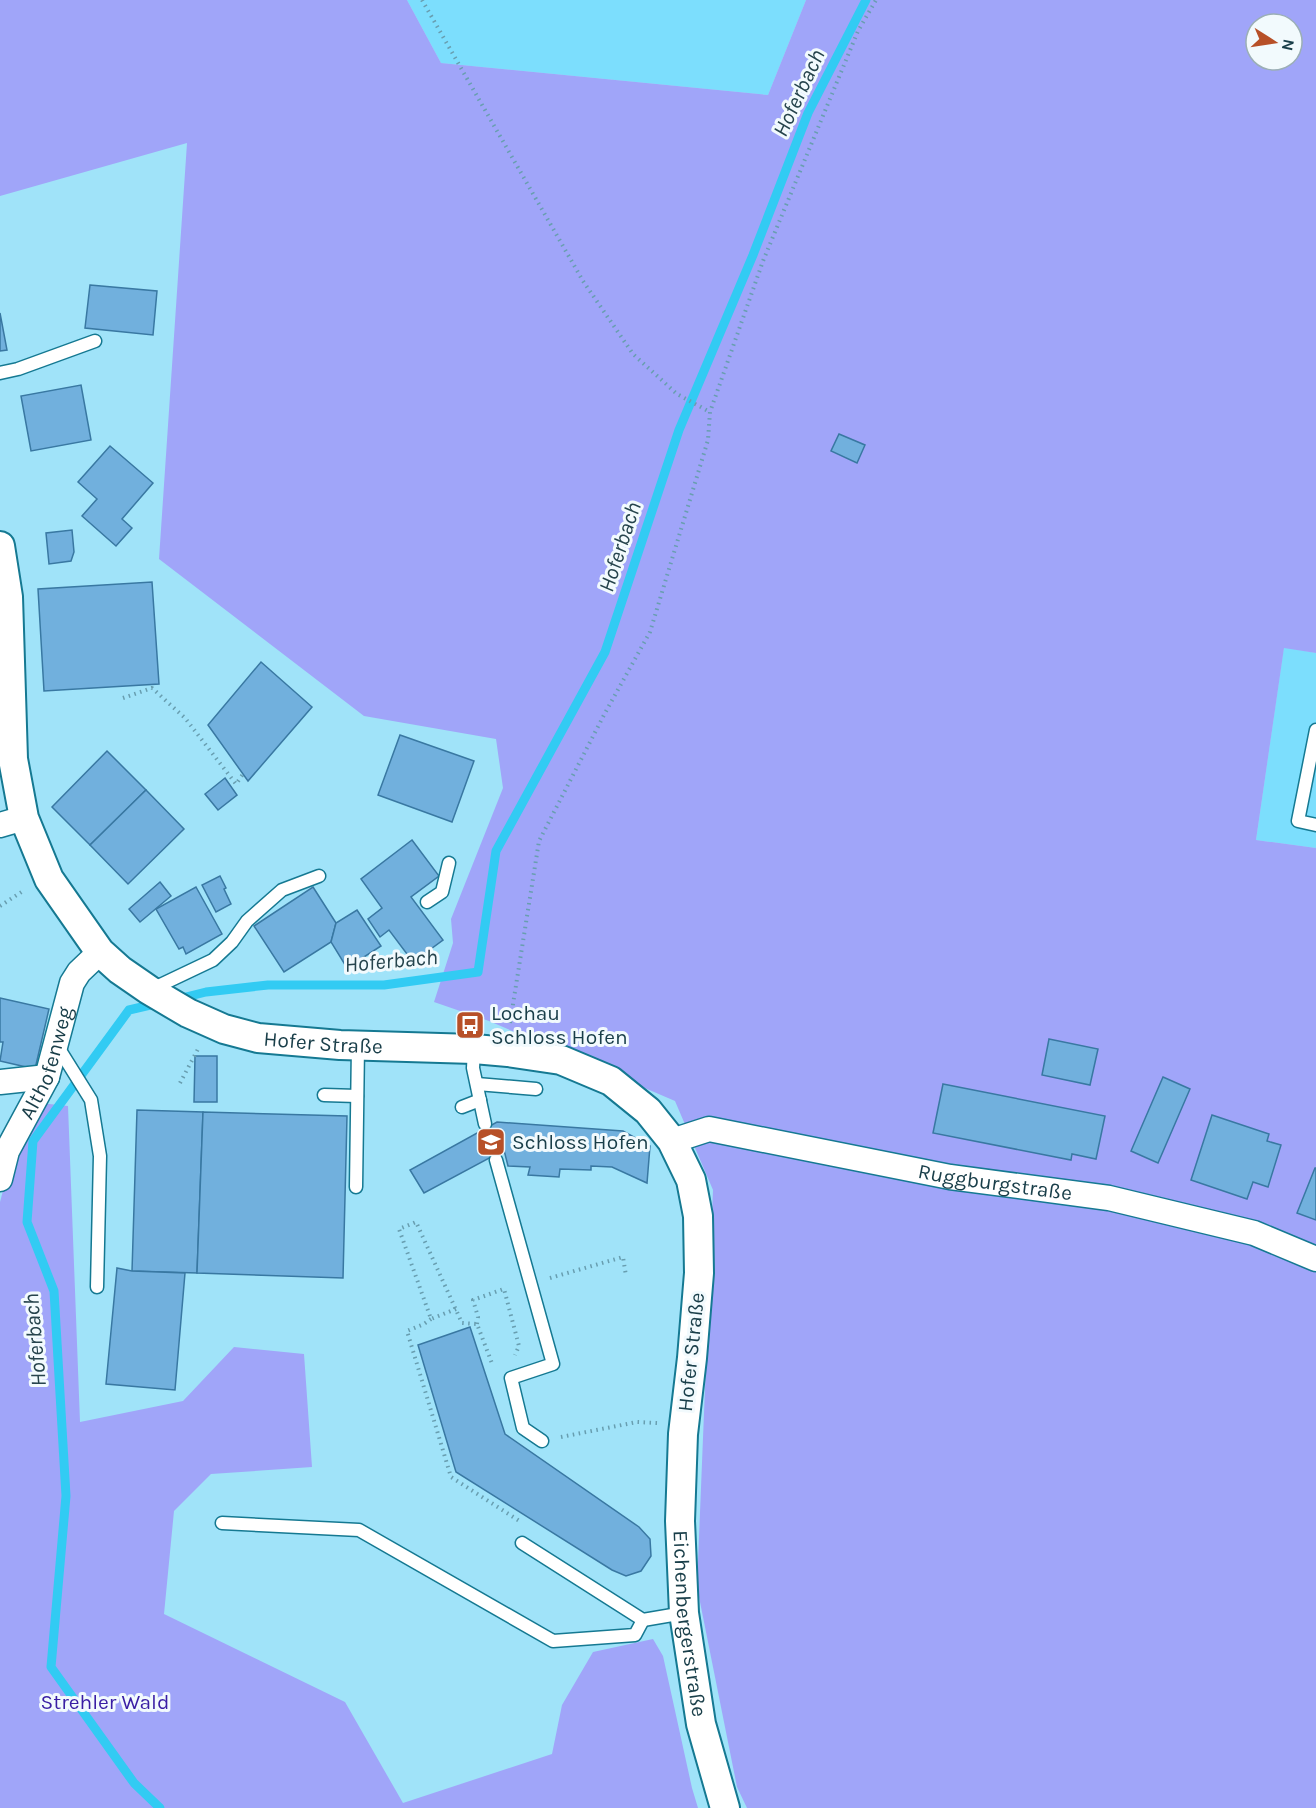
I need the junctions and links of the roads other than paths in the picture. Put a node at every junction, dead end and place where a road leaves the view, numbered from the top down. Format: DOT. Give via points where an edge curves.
graph roads {
  1 [pos="95,341"];
  2 [pos="0,373"];
  3 [pos="0,546"];
  4 [pos="1316,730"];
  5 [pos="12,821"];
  6 [pos="1316,825"];
  7 [pos="449,863"];
  8 [pos="319,876"];
  9 [pos="427,902"];
  10 [pos="100,952"];
  11 [pos="154,993"];
  12 [pos="55,1043"];
  13 [pos="358,1046"];
  14 [pos="474,1049"];
  15 [pos="47,1077"];
  16 [pos="0,1082"];
  17 [pos="477,1084"];
  18 [pos="536,1089"];
  19 [pos="324,1095"];
  20 [pos="480,1100"];
  21 [pos="359,1102"];
  22 [pos="462,1107"];
  23 [pos="486,1124"];
  24 [pos="672,1141"];
  25 [pos="496,1160"];
  26 [pos="0,1179"];
  27 [pos="356,1187"];
  28 [pos="1316,1259"];
  29 [pos="97,1287"];
  30 [pos="670,1428"];
  31 [pos="542,1441"];
  32 [pos="222,1523"];
  33 [pos="522,1543"];
  34 [pos="684,1612"];
  35 [pos="644,1620"];
  36 [pos="725,1808"];
  1 -- 2 [label="lane"];
  3 -- 5 [label="street, Hofer Straße" via="8,597"];
  4 -- 6 [label="lane" via="1298,821"];
  5 -- 10 [label="street, Hofer Straße"];
  7 -- 9 [label="lane" via="442,892"];
  8 -- 11 [label="lane" via="282,890 247,921 213,960"];
  10 -- 11 [label="street, Hofer Straße"];
  10 -- 12 [label="street, Althofenweg" via="72,983"];
  11 -- 13 [label="street, Hofer Straße" via="225,1029 258,1038"];
  12 -- 15 [label="street, Althofenweg"];
  12 -- 29 [label="lane" via="91,1100 100,1156"];
  13 -- 14 [label="street, Hofer Straße"];
  13 -- 21 [label="lane"];
  14 -- 17 [label="lane"];
  14 -- 24 [label="street, Hofer Straße" via="561,1060 611,1081 648,1111"];
  15 -- 16 [label="street"];
  15 -- 26 [label="street, Althofenweg" via="7,1151"];
  17 -- 18 [label="lane"];
  17 -- 20 [label="lane"];
  19 -- 21 [label="lane"];
  20 -- 22 [label="lane"];
  20 -- 23 [label="lane"];
  21 -- 27 [label="lane"];
  24 -- 28 [label="street, Ruggburgstraße" via="710,1129 950,1177 1109,1198 1254,1233"];
  24 -- 30 [label="street, Hofer Straße" via="691,1180 698,1216 698,1285 692,1358"];
  25 -- 31 [label="lane" via="553,1364 511,1378 523,1428"];
  30 -- 34 [label="street, Eichenbergerstraße"];
  32 -- 35 [label="lane" via="358,1530 554,1641 634,1635"];
  33 -- 35 [label="lane"];
  34 -- 35 [label="lane"];
  34 -- 36 [label="street, Eichenbergerstraße" via="701,1724"];
}
